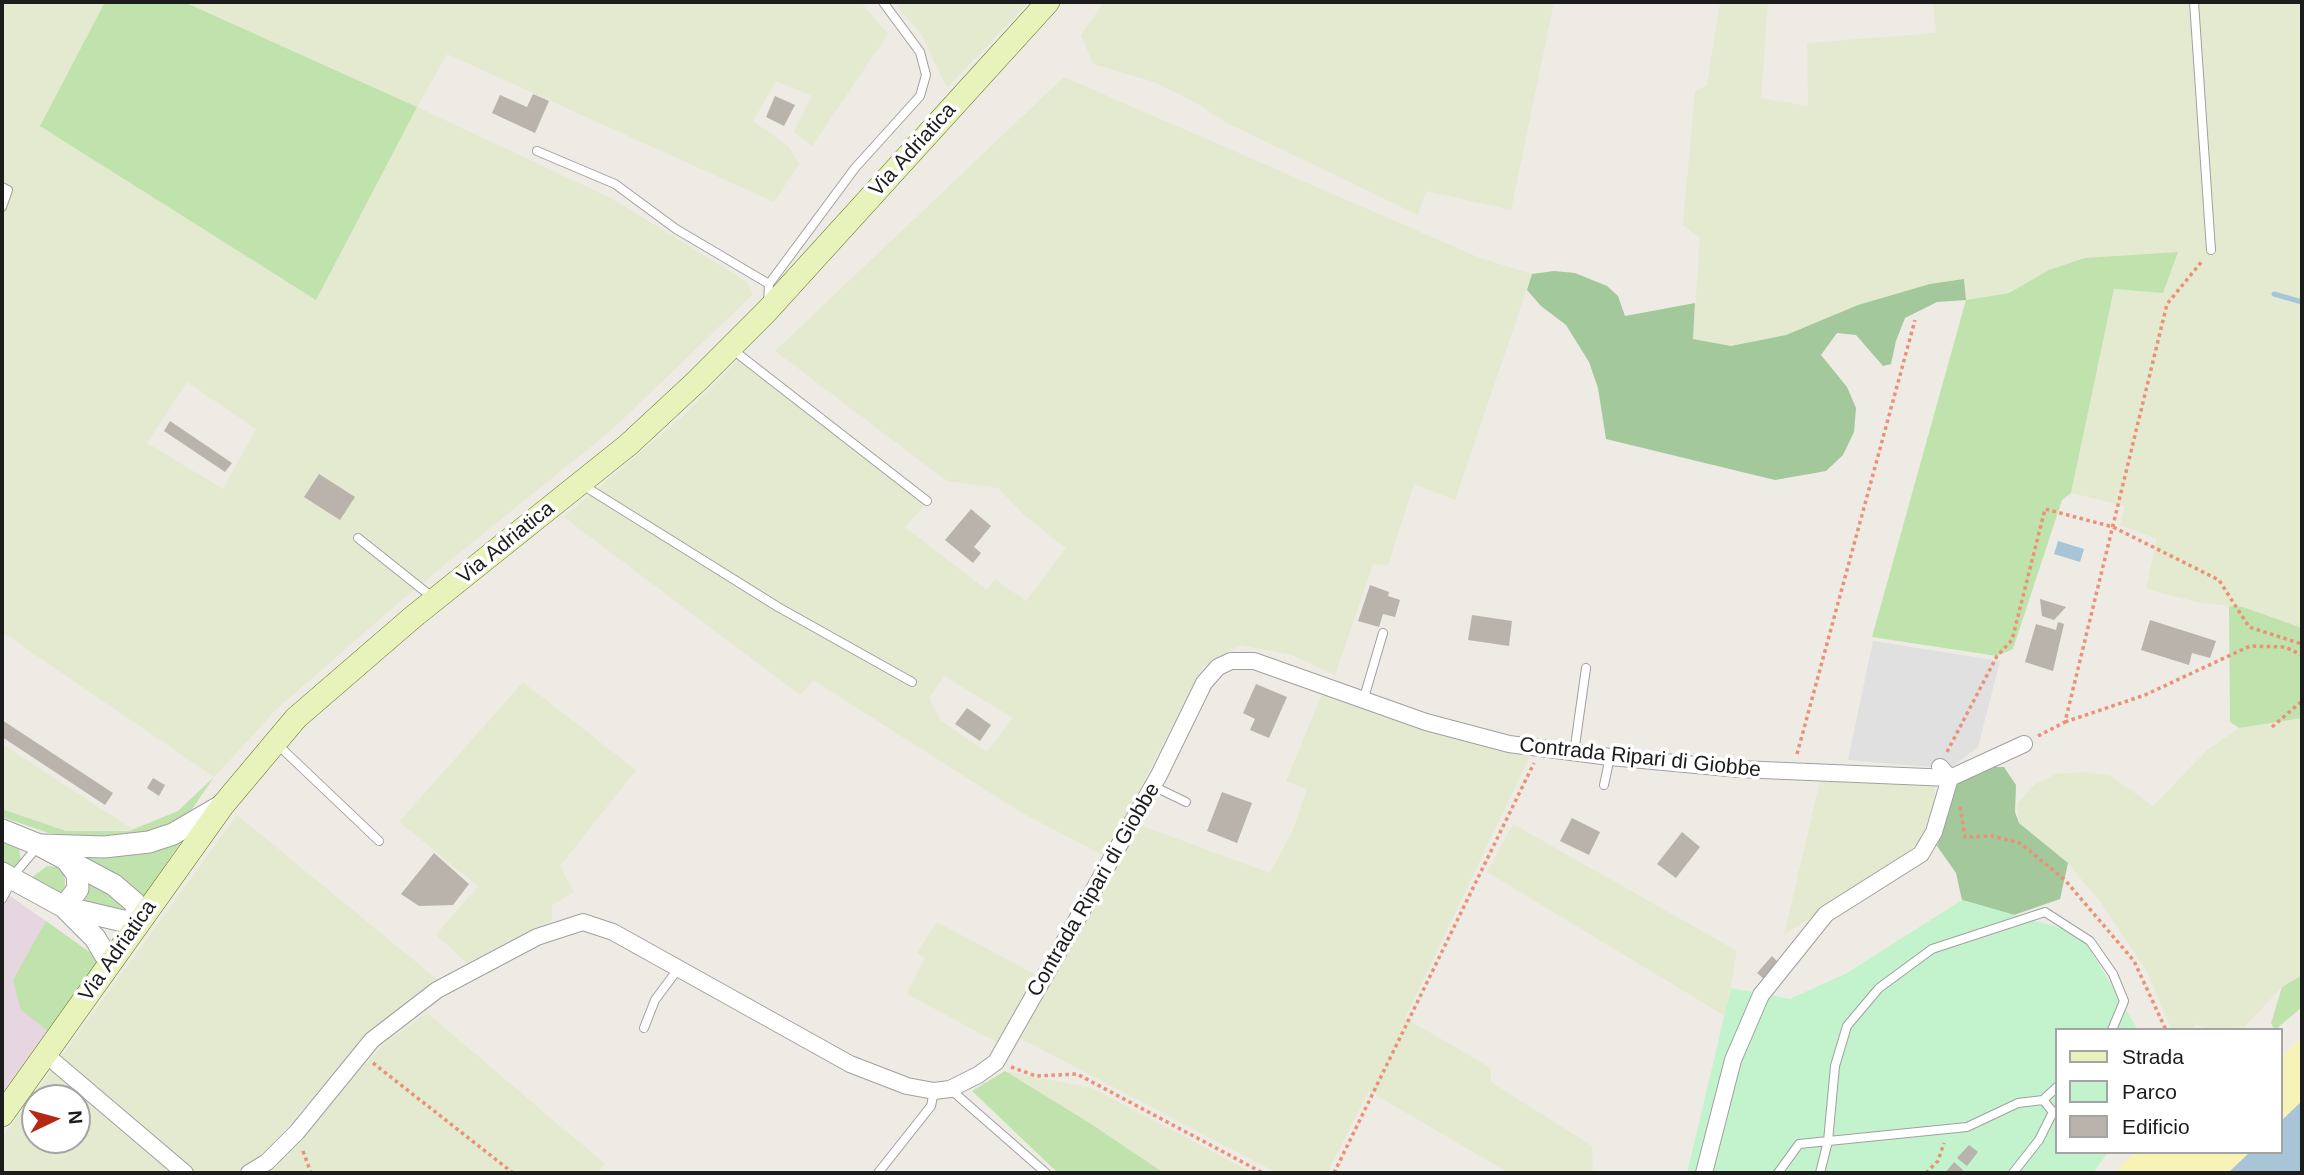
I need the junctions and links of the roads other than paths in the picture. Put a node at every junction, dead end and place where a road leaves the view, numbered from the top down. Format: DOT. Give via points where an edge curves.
graph roads {
  1 [pos="883,2"];
  2 [pos="1048,2"];
  3 [pos="2194,2"];
  4 [pos="537,151"];
  5 [pos="2,187"];
  6 [pos="2,207"];
  7 [pos="2211,250"];
  8 [pos="769,284"];
  9 [pos="767,311"];
  10 [pos="730,348"];
  11 [pos="580,483"];
  12 [pos="927,501"];
  13 [pos="358,538"];
  14 [pos="435,599"];
  15 [pos="1383,633"];
  16 [pos="1586,668"];
  17 [pos="912,682"];
  18 [pos="1363,701"];
  19 [pos="275,742"];
  20 [pos="2024,744"];
  21 [pos="1574,753"];
  22 [pos="1610,757"];
  23 [pos="1946,777"];
  24 [pos="1604,785"];
  25 [pos="1153,786"];
  26 [pos="1186,802"];
  27 [pos="223,805"];
  28 [pos="2,830"];
  29 [pos="379,841"];
  30 [pos="38,845"];
  31 [pos="68,862"];
  32 [pos="7,876"];
  33 [pos="2,899"];
  34 [pos="64,907"];
  35 [pos="140,920"];
  36 [pos="108,966"];
  37 [pos="678,969"];
  38 [pos="644,1028"];
  39 [pos="2113,1028"];
  40 [pos="46,1054"];
  41 [pos="2056,1088"];
  42 [pos="942,1090"];
  43 [pos="2043,1100"];
  44 [pos="2,1115"];
  45 [pos="1828,1141"];
  46 [pos="185,1173"];
  47 [pos="249,1173"];
  48 [pos="878,1173"];
  49 [pos="1046,1173"];
  50 [pos="1704,1173"];
  51 [pos="1778,1173"];
  52 [pos="1820,1173"];
  53 [pos="2013,1173"];
  1 -- 8 [label="lane" via="920,52 926,75 920,96 855,168"];
  2 -- 9 [label="main road, Via Adriatica"];
  3 -- 7 [label="lane"];
  4 -- 8 [label="lane" via="615,184 676,229"];
  5 -- 6 [label="lane" via="8,190"];
  8 -- 9 [label="lane"];
  9 -- 10 [label="main road, Via Adriatica"];
  10 -- 11 [label="main road, Via Adriatica" via="628,445"];
  10 -- 12 [label="lane"];
  11 -- 14 [label="main road, Via Adriatica"];
  11 -- 17 [label="lane" via="778,607"];
  13 -- 14 [label="lane"];
  14 -- 19 [label="main road, Via Adriatica" via="344,674"];
  15 -- 18 [label="lane"];
  16 -- 21 [label="lane"];
  18 -- 21 [label="street, Contrada Ripari di Giobbe" via="1485,738"];
  18 -- 25 [label="street, Contrada Ripari di Giobbe" via="1254,661 1231,661 1218,667 1205,683"];
  19 -- 27 [label="main road, Via Adriatica"];
  19 -- 29 [label="lane"];
  20 -- 23 [label="street, Contrada Ripari di Giobbe"];
  21 -- 22 [label="street, Contrada Ripari di Giobbe"];
  22 -- 23 [label="street, Contrada Ripari di Giobbe" via="1792,772"];
  22 -- 24 [label="lane"];
  23 -- 50 [label="street" via="1934,832 1921,854 1826,914 1761,995 1734,1060"];
  25 -- 26 [label="lane"];
  25 -- 42 [label="street, Contrada Ripari di Giobbe" via="996,1062"];
  27 -- 30 [label="street" via="173,834 139,844"];
  27 -- 35 [label="main road, Via Adriatica"];
  28 -- 30 [label="street"];
  30 -- 31 [label="street"];
  30 -- 32 [label="lane"];
  31 -- 34 [label="street" via="77,874 78,889"];
  31 -- 35 [label="street" via="128,896 140,911"];
  32 -- 33 [label="lane"];
  32 -- 34 [label="street"];
  34 -- 35 [label="street" via="123,921"];
  34 -- 36 [label="street" via="94,938"];
  35 -- 36 [label="main road, Via Adriatica"];
  36 -- 40 [label="main road, Via Adriatica"];
  37 -- 38 [label="lane" via="655,1000"];
  37 -- 42 [label="street" via="850,1063 908,1087"];
  37 -- 47 [label="street" via="613,932 583,922 537,937 437,990 372,1040 297,1132"];
  39 -- 45 [label="lane" via="2124,1001 2113,974 2090,942 2045,912 1932,949 1879,988 1847,1026 1835,1066"];
  40 -- 44 [label="main road, Via Adriatica"];
  40 -- 46 [label="street"];
  41 -- 43 [label="lane"];
  42 -- 48 [label="lane"];
  42 -- 49 [label="lane"];
  43 -- 45 [label="lane" via="2018,1103 1967,1127"];
  43 -- 53 [label="lane" via="2053,1112 2039,1140"];
  45 -- 51 [label="lane" via="1799,1144"];
  45 -- 52 [label="lane"];
}
